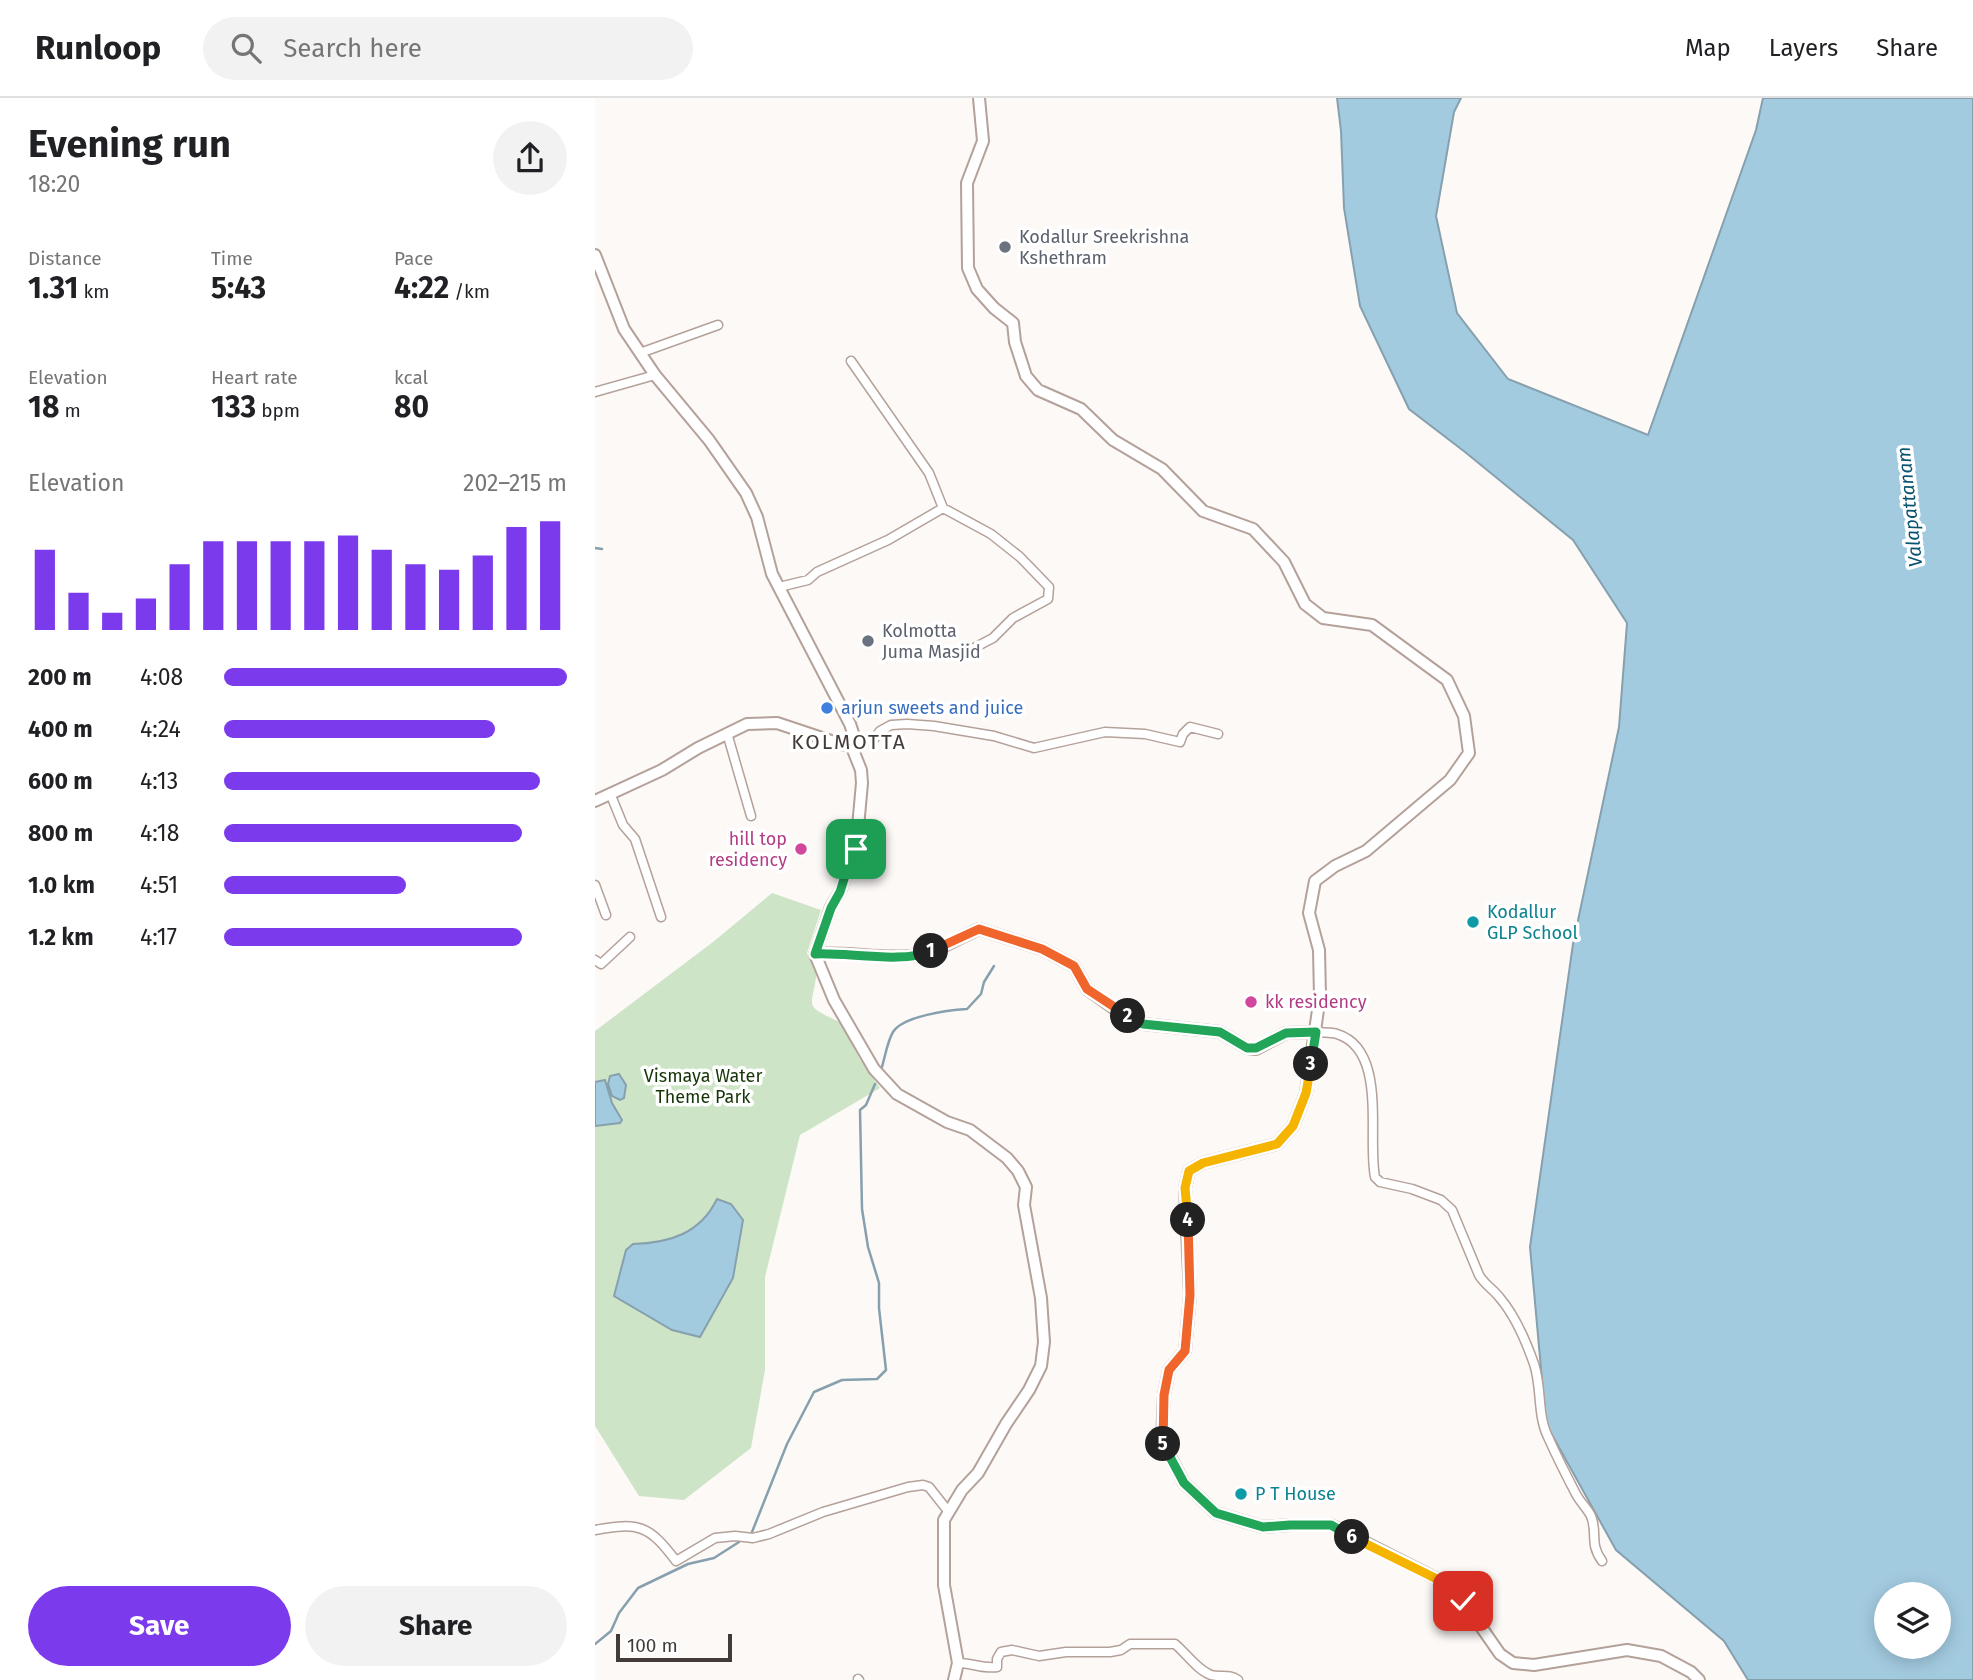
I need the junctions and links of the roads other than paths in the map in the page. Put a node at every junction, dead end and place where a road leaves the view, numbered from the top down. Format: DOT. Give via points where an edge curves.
graph roads {
  1 [pos="979,98"];
  2 [pos="595,255"];
  3 [pos="718,325"];
  4 [pos="640,353"];
  5 [pos="851,361"];
  6 [pos="655,375"];
  7 [pos="595,392"];
  8 [pos="943,508"];
  9 [pos="779,587"];
  10 [pos="950,652"];
  11 [pos="727,733"];
  12 [pos="1218,734"];
  13 [pos="851,745"];
  14 [pos="610,793"];
  15 [pos="595,801"];
  16 [pos="751,816"];
  17 [pos="595,885"];
  18 [pos="606,915"];
  19 [pos="661,916"];
  20 [pos="631,937"];
  21 [pos="815,954"];
  22 [pos="595,960"];
  23 [pos="1316,1032"];
  24 [pos="948,1511"];
  25 [pos="595,1530"];
  26 [pos="1602,1561"];
  27 [pos="958,1663"];
  28 [pos="954,1680"];
  29 [pos="1238,1680"];
  30 [pos="1699,1680"];
  1 -- 23 [label="street" via="983,141 967,183 968,268 977,289 1013,323 1025,376 1038,390 1081,409 1112,440 1162,469 1203,511 1253,530 1284,562 1305,604 1323,618 1372,625 1447,680 1464,716 1469,753 1450,780 1366,851 1315,881 1309,913 1319,950"];
  2 -- 4 [label="street" via="624,329"];
  3 -- 4 [label="street"];
  4 -- 6 [label="street"];
  5 -- 8 [label="street" via="929,473"];
  6 -- 7 [label="street"];
  6 -- 9 [label="street" via="686,409 746,493"];
  8 -- 9 [label="street" via="808,580"];
  8 -- 10 [label="street" via="991,534 1049,587 1048,599 1013,618 993,638 972,649"];
  9 -- 13 [label="street" via="841,704 854,736"];
  11 -- 13 [label="street" via="747,724 777,723"];
  11 -- 14 [label="street"];
  11 -- 16 [label="street"];
  12 -- 13 [label="street" via="1190,727 1180,742 1105,732 1034,748 994,736 907,724 891,725 874,739"];
  13 -- 21 [label="street" via="862,783 856,849"];
  14 -- 15 [label="street"];
  14 -- 19 [label="street" via="623,825 635,839"];
  17 -- 18 [label="street"];
  20 -- 22 [label="street" via="601,964"];
  21 -- 23 [label="street" via="926,953 979,929 1042,949 1074,966 1087,989 1143,1024 1220,1032 1247,1048 1286,1033"];
  21 -- 24 [label="street" via="834,1000 874,1069 897,1094 970,1130 1007,1158 1026,1187 1024,1205 1041,1298 1041,1366 978,1473"];
  23 -- 26 [label="street" via="1350,1041 1367,1060 1375,1177 1441,1200 1452,1210 1479,1275 1505,1303 1522,1332 1538,1379 1545,1428 1560,1466 1591,1517 1594,1549"];
  23 -- 30 [label="street" via="1306,1093 1293,1126 1277,1144 1203,1163 1189,1171 1185,1188 1190,1295 1185,1351 1169,1370 1161,1441 1184,1483 1216,1513 1263,1527 1331,1525 1445,1583 1500,1654 1513,1663 1534,1665 1627,1650 1661,1656"];
  24 -- 25 [label="street" via="929,1487 915,1486 865,1498 769,1534 715,1538 676,1561 660,1539 633,1525"];
  24 -- 27 [label="street" via="944,1520 944,1585"];
  27 -- 28 [label="street"];
  27 -- 29 [label="street" via="997,1667 1001,1652 1012,1650 1039,1656 1110,1652 1130,1644 1175,1644 1212,1675"];
}
